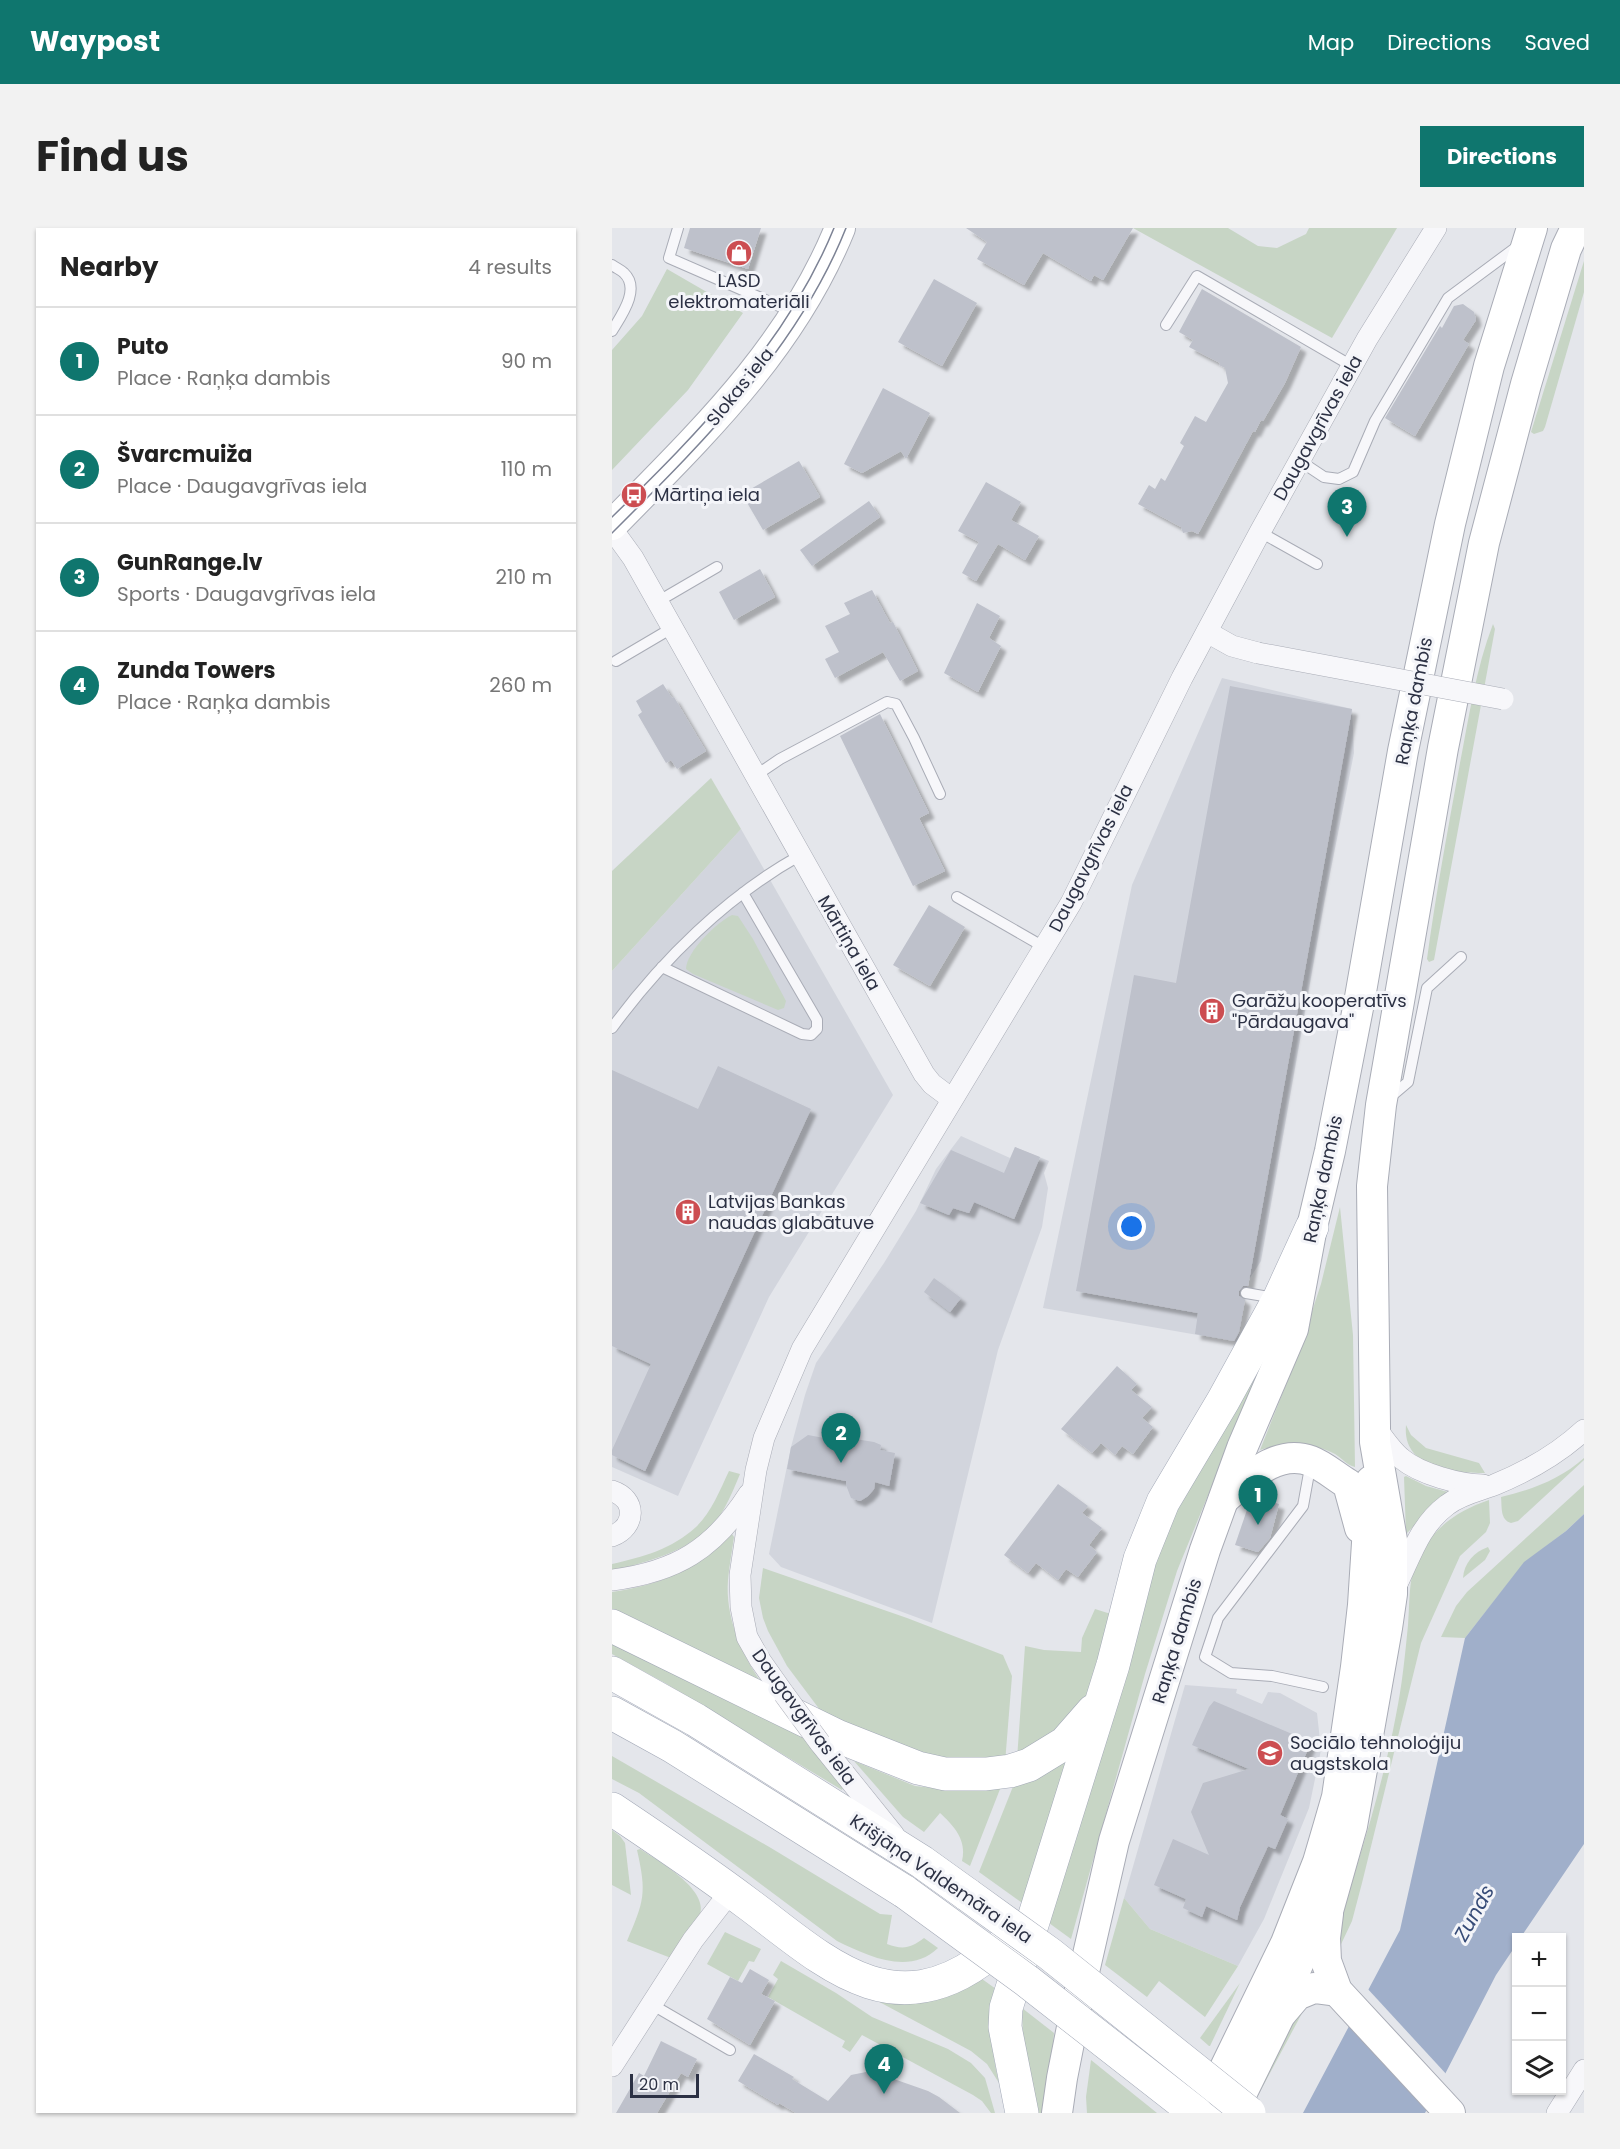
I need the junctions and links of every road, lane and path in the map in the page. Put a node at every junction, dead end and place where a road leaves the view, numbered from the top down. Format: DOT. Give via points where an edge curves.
graph roads {
  1 [pos="678,228"];
  2 [pos="840,228"];
  3 [pos="1436,228"];
  4 [pos="1530,233"];
  5 [pos="1571,239"];
  6 [pos="612,265"];
  7 [pos="796,313"];
  8 [pos="1166,325"];
  9 [pos="612,331"];
  10 [pos="1352,366"];
  11 [pos="1300,461"];
  12 [pos="612,527"];
  13 [pos="1260,532"];
  14 [pos="1317,564"];
  15 [pos="717,567"];
  16 [pos="657,602"];
  17 [pos="672,628"];
  18 [pos="1206,632"];
  19 [pos="616,661"];
  20 [pos="1503,699"];
  21 [pos="755,776"];
  22 [pos="940,794"];
  23 [pos="799,856"];
  24 [pos="743,893"];
  25 [pos="957,897"];
  26 [pos="1044,947"];
  27 [pos="1461,957"];
  28 [pos="662,968"];
  29 [pos="612,1028"];
  30 [pos="952,1099"];
  31 [pos="1381,1105"];
  32 [pos="1312,1227"];
  33 [pos="1246,1293"];
  34 [pos="1279,1299"];
  35 [pos="1584,1430"];
  36 [pos="1375,1434"];
  37 [pos="1312,1461"];
  38 [pos="1493,1485"];
  39 [pos="753,1488"];
  40 [pos="612,1491"];
  41 [pos="1222,1501"];
  42 [pos="612,1536"];
  43 [pos="1365,1552"];
  44 [pos="612,1580"];
  45 [pos="1392,1594"];
  46 [pos="612,1626"];
  47 [pos="612,1673"];
  48 [pos="1323,1687"];
  49 [pos="1101,1703"];
  50 [pos="612,1713"];
  51 [pos="612,1809"];
  52 [pos="917,1859"];
  53 [pos="731,1891"];
  54 [pos="1328,1911"];
  55 [pos="1034,1916"];
  56 [pos="1337,1990"];
  57 [pos="651,2004"];
  58 [pos="1280,2014"];
  59 [pos="730,2050"];
  60 [pos="612,2066"];
  61 [pos="1584,2070"];
  62 [pos="1062,2078"];
  63 [pos="1022,2113"];
  64 [pos="1057,2113"];
  65 [pos="1063,2113"];
  66 [pos="1196,2113"];
  67 [pos="1203,2113"];
  68 [pos="1232,2113"];
  69 [pos="1249,2113"];
  70 [pos="1450,2113"];
  71 [pos="1557,2113"];
  1 -- 7 [label="lane" via="669,258"];
  2 -- 7 [label="main road, Slokas iela"];
  3 -- 10 [label="street, Daugavgrīvas iela"];
  4 -- 11 [label="lane" via="1448,298 1375,421 1353,472 1339,479 1324,477"];
  4 -- 32 [label="main road, Raņķa dambis" via="1489,366 1450,524"];
  5 -- 31 [label="main road, Raņķa dambis" via="1526,384 1484,543 1443,748"];
  6 -- 9 [label="lane" via="626,275 630,287 628,305"];
  7 -- 12 [label="main road, Slokas iela" via="729,404"];
  8 -- 10 [label="lane" via="1197,276"];
  10 -- 11 [label="street, Daugavgrīvas iela"];
  11 -- 13 [label="street, Daugavgrīvas iela"];
  12 -- 16 [label="street, Mārtiņa iela"];
  13 -- 14 [label="lane"];
  13 -- 18 [label="street, Daugavgrīvas iela"];
  15 -- 16 [label="lane"];
  16 -- 17 [label="street, Mārtiņa iela"];
  17 -- 19 [label="lane"];
  17 -- 21 [label="street, Mārtiņa iela"];
  18 -- 20 [label="street, bridge" via="1232,646 1258,653"];
  18 -- 26 [label="street, Daugavgrīvas iela" via="1071,903"];
  21 -- 22 [label="lane" via="887,702 896,704"];
  21 -- 23 [label="street, Mārtiņa iela"];
  23 -- 24 [label="lane"];
  23 -- 30 [label="street, Mārtiņa iela" via="924,1074"];
  24 -- 28 [label="lane" via="707,922"];
  24 -- 28 [label="lane" via="817,1020 817,1029 811,1035"];
  25 -- 26 [label="lane"];
  26 -- 30 [label="street, Daugavgrīvas iela"];
  27 -- 31 [label="lane" via="1427,988 1408,1082"];
  28 -- 29 [label="lane"];
  30 -- 39 [label="street, Daugavgrīvas iela" via="802,1349 764,1438"];
  31 -- 36 [label="main road, Raņķa dambis" via="1372,1185"];
  32 -- 34 [label="main road"];
  32 -- 41 [label="main road, Raņķa dambis" via="1293,1329"];
  33 -- 34 [label="lane"];
  34 -- 49 [label="main road" via="1163,1502 1140,1560"];
  35 -- 38 [label="street" via="1556,1454"];
  36 -- 38 [label="street" via="1405,1462 1419,1469 1466,1485"];
  36 -- 43 [label="main road, Raņķa dambis"];
  36 -- 45 [label="main road, Raņķa dambis" via="1392,1540"];
  37 -- 41 [label="main road" via="1294,1458 1272,1462"];
  37 -- 43 [label="main road" via="1348,1484"];
  37 -- 48 [label="lane" via="1304,1506 1218,1618 1205,1658 1231,1673 1272,1676"];
  38 -- 45 [label="street" via="1466,1494 1435,1517 1410,1552"];
  39 -- 44 [label="street, Daugavgrīvas iela" via="717,1536 691,1556 664,1569"];
  39 -- 52 [label="street, Daugavgrīvas iela, bridge" via="740,1575 747,1636 820,1743"];
  40 -- 42 [label="street" via="622,1496 631,1515 625,1529"];
  41 -- 62 [label="main road, Raņķa dambis" via="1114,1841"];
  43 -- 67 [label="main road, Raņķa dambis" via="1356,1667 1337,1797 1318,1862 1286,1943"];
  45 -- 54 [label="main road, Raņķa dambis" via="1352,1826"];
  46 -- 49 [label="main road" via="837,1736 918,1768 945,1774 986,1774 1029,1765 1065,1743"];
  47 -- 52 [label="main road, Krišjāņa Valdemāra iela" via="696,1720"];
  49 -- 55 [label="main road"];
  50 -- 66 [label="main road, Krišjāņa Valdemāra iela, bridge" via="672,1746 905,1892"];
  51 -- 53 [label="main road"];
  52 -- 69 [label="main road, Krišjāņa Valdemāra iela, bridge" via="1050,1954"];
  53 -- 55 [label="main road" via="833,1966 864,1981 892,1987 926,1986 961,1974 1006,1943"];
  53 -- 57 [label="street"];
  54 -- 56 [label="main road" via="1326,1962"];
  54 -- 58 [label="main road, Raņķa dambis" via="1314,1928"];
  55 -- 63 [label="main road" via="1006,2008 1005,2027"];
  56 -- 58 [label="main road" via="1314,1988 1297,1995"];
  56 -- 70 [label="main road"];
  57 -- 59 [label="lane"];
  57 -- 60 [label="street"];
  58 -- 68 [label="main road"];
  61 -- 71 [label="street"];
  62 -- 64 [label="main road, Raņķa dambis"];
  62 -- 65 [label="main road"];
}
